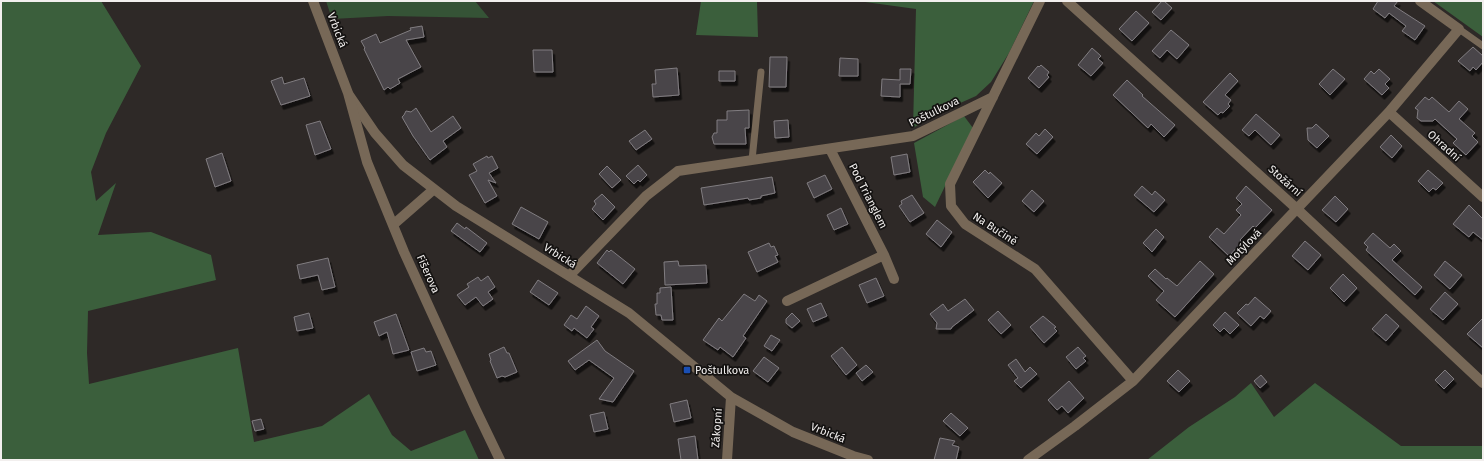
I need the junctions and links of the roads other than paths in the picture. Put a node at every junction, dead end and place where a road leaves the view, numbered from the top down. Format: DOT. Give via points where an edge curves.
graph roads {
  1 [pos="313,1"];
  2 [pos="1040,1"];
  3 [pos="1067,1"];
  4 [pos="1420,1"];
  5 [pos="1459,30"];
  6 [pos="1483,46"];
  7 [pos="762,72"];
  8 [pos="348,93"];
  9 [pos="993,97"];
  10 [pos="1389,112"];
  11 [pos="830,149"];
  12 [pos="752,160"];
  13 [pos="433,190"];
  14 [pos="1483,197"];
  15 [pos="1297,209"];
  16 [pos="394,224"];
  17 [pos="884,255"];
  18 [pos="569,276"];
  19 [pos="894,279"];
  20 [pos="787,301"];
  21 [pos="1133,381"];
  22 [pos="1483,383"];
  23 [pos="731,397"];
  24 [pos="500,460"];
  25 [pos="727,460"];
  26 [pos="868,460"];
  27 [pos="1028,460"];
  1 -- 8 [label="street, Vrbická"];
  2 -- 9 [label="street, Na Bučině"];
  3 -- 15 [label="street, Stožární"];
  4 -- 5 [label="street"];
  5 -- 6 [label="lane"];
  5 -- 10 [label="street, Motýlová"];
  7 -- 12 [label="lane"];
  8 -- 13 [label="street, Vrbická" via="375,133 402,165"];
  8 -- 16 [label="street, Fišerova" via="367,162"];
  9 -- 11 [label="street, Poštulkova" via="913,136"];
  9 -- 21 [label="street, Na Bučině" via="950,184 951,206 964,224 1035,269"];
  10 -- 14 [label="street, Ohradní"];
  10 -- 15 [label="street, Motýlová"];
  11 -- 12 [label="street, Poštulkova"];
  11 -- 17 [label="street, Pod Trianglem"];
  12 -- 18 [label="street, Poštulkova" via="678,171 646,196"];
  13 -- 16 [label="street"];
  13 -- 18 [label="street, Vrbická"];
  15 -- 21 [label="street, Motýlová"];
  15 -- 22 [label="street, Stožární"];
  16 -- 24 [label="street, Fišerova"];
  17 -- 19 [label="street, Pod Trianglem"];
  17 -- 20 [label="street"];
  18 -- 23 [label="street, Vrbická" via="628,313"];
  21 -- 27 [label="street, Motýlová"];
  23 -- 25 [label="street, Zákopní"];
  23 -- 26 [label="street, Vrbická" via="794,432"];
}
